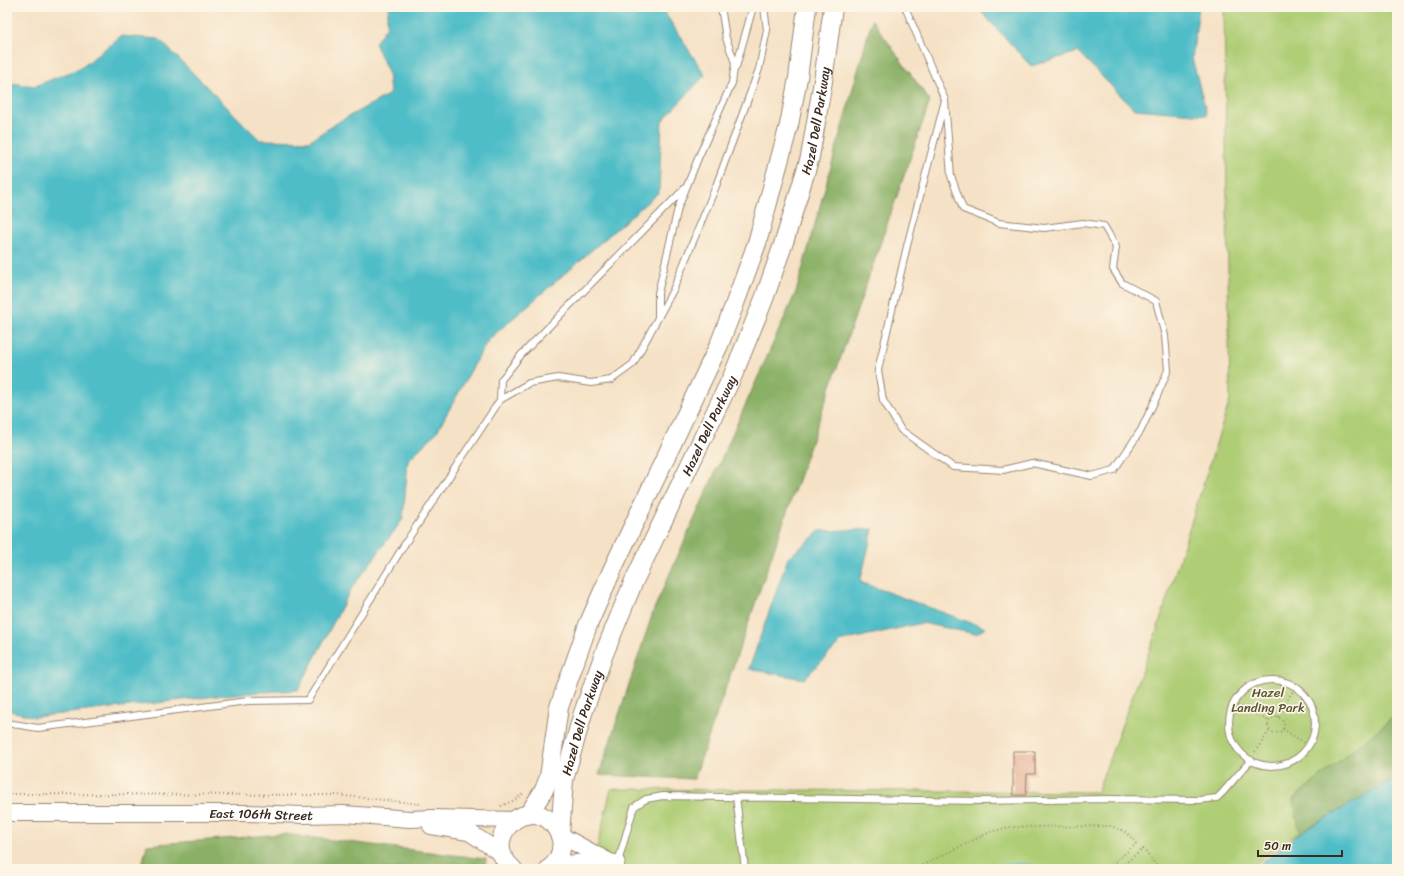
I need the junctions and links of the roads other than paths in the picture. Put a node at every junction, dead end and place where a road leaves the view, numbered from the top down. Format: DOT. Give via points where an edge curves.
graph roads {
  1 [pos="721,7"];
  2 [pos="753,7"];
  3 [pos="764,7"];
  4 [pos="808,7"];
  5 [pos="833,7"];
  6 [pos="906,7"];
  7 [pos="732,83"];
  8 [pos="945,100"];
  9 [pos="687,186"];
  10 [pos="658,318"];
  11 [pos="500,400"];
  12 [pos="7,723"];
  13 [pos="1250,760"];
  14 [pos="736,797"];
  15 [pos="7,813"];
  16 [pos="521,817"];
  17 [pos="410,819"];
  18 [pos="560,835"];
  19 [pos="506,862"];
  20 [pos="614,864"];
  21 [pos="550,868"];
  22 [pos="745,869"];
  1 -- 7 [label="lane" via="726,38 735,64"];
  2 -- 7 [label="lane"];
  3 -- 10 [label="lane" via="767,30 759,69 713,193 673,290"];
  4 -- 16 [label="main road, Hazel Dell Parkway" via="789,125 757,243 719,345 588,625 559,707 549,777 544,790"];
  5 -- 18 [label="main road, Hazel Dell Parkway" via="810,157 785,239 748,340 633,583 604,654 583,713 564,780"];
  6 -- 8 [label="lane"];
  7 -- 9 [label="lane"];
  8 -- 8 [label="lane" via="951,176 963,209 999,223 1044,228 1083,223 1104,226 1116,247 1113,269 1122,283 1156,301 1165,336 1168,370 1141,430 1114,470 1092,476 1032,463 1003,470 953,467 900,430 884,400 878,370"];
  9 -- 10 [label="lane" via="678,208 658,293"];
  9 -- 11 [label="lane" via="521,355 501,380"];
  10 -- 11 [label="lane" via="633,364 611,380 591,383 558,378 529,383"];
  11 -- 12 [label="lane" via="406,542 308,700 248,701 38,728"];
  13 -- 13 [label="lane" via="1233,741 1230,716 1234,704 1245,690 1261,682 1273,680 1295,687 1303,693 1315,719 1309,746 1296,759 1287,763 1269,766"];
  13 -- 14 [label="lane" via="1217,798 1199,800 983,801"];
  14 -- 20 [label="lane" via="669,795 646,799 634,807"];
  14 -- 22 [label="lane"];
  15 -- 17 [label="street, East 106th Street" via="344,814"];
  16 -- 17 [label="street, East 106th Street"];
  16 -- 18 [label="main road" via="538,815 548,819"];
  16 -- 19 [label="main road, Hazel Dell Parkway" via="504,831 501,838"];
  17 -- 19 [label="street" via="430,826 469,832"];
  18 -- 20 [label="street"];
  18 -- 21 [label="main road, Hazel Dell Parkway" via="559,857"];
  20 -- 21 [label="street" via="566,864"];
}
